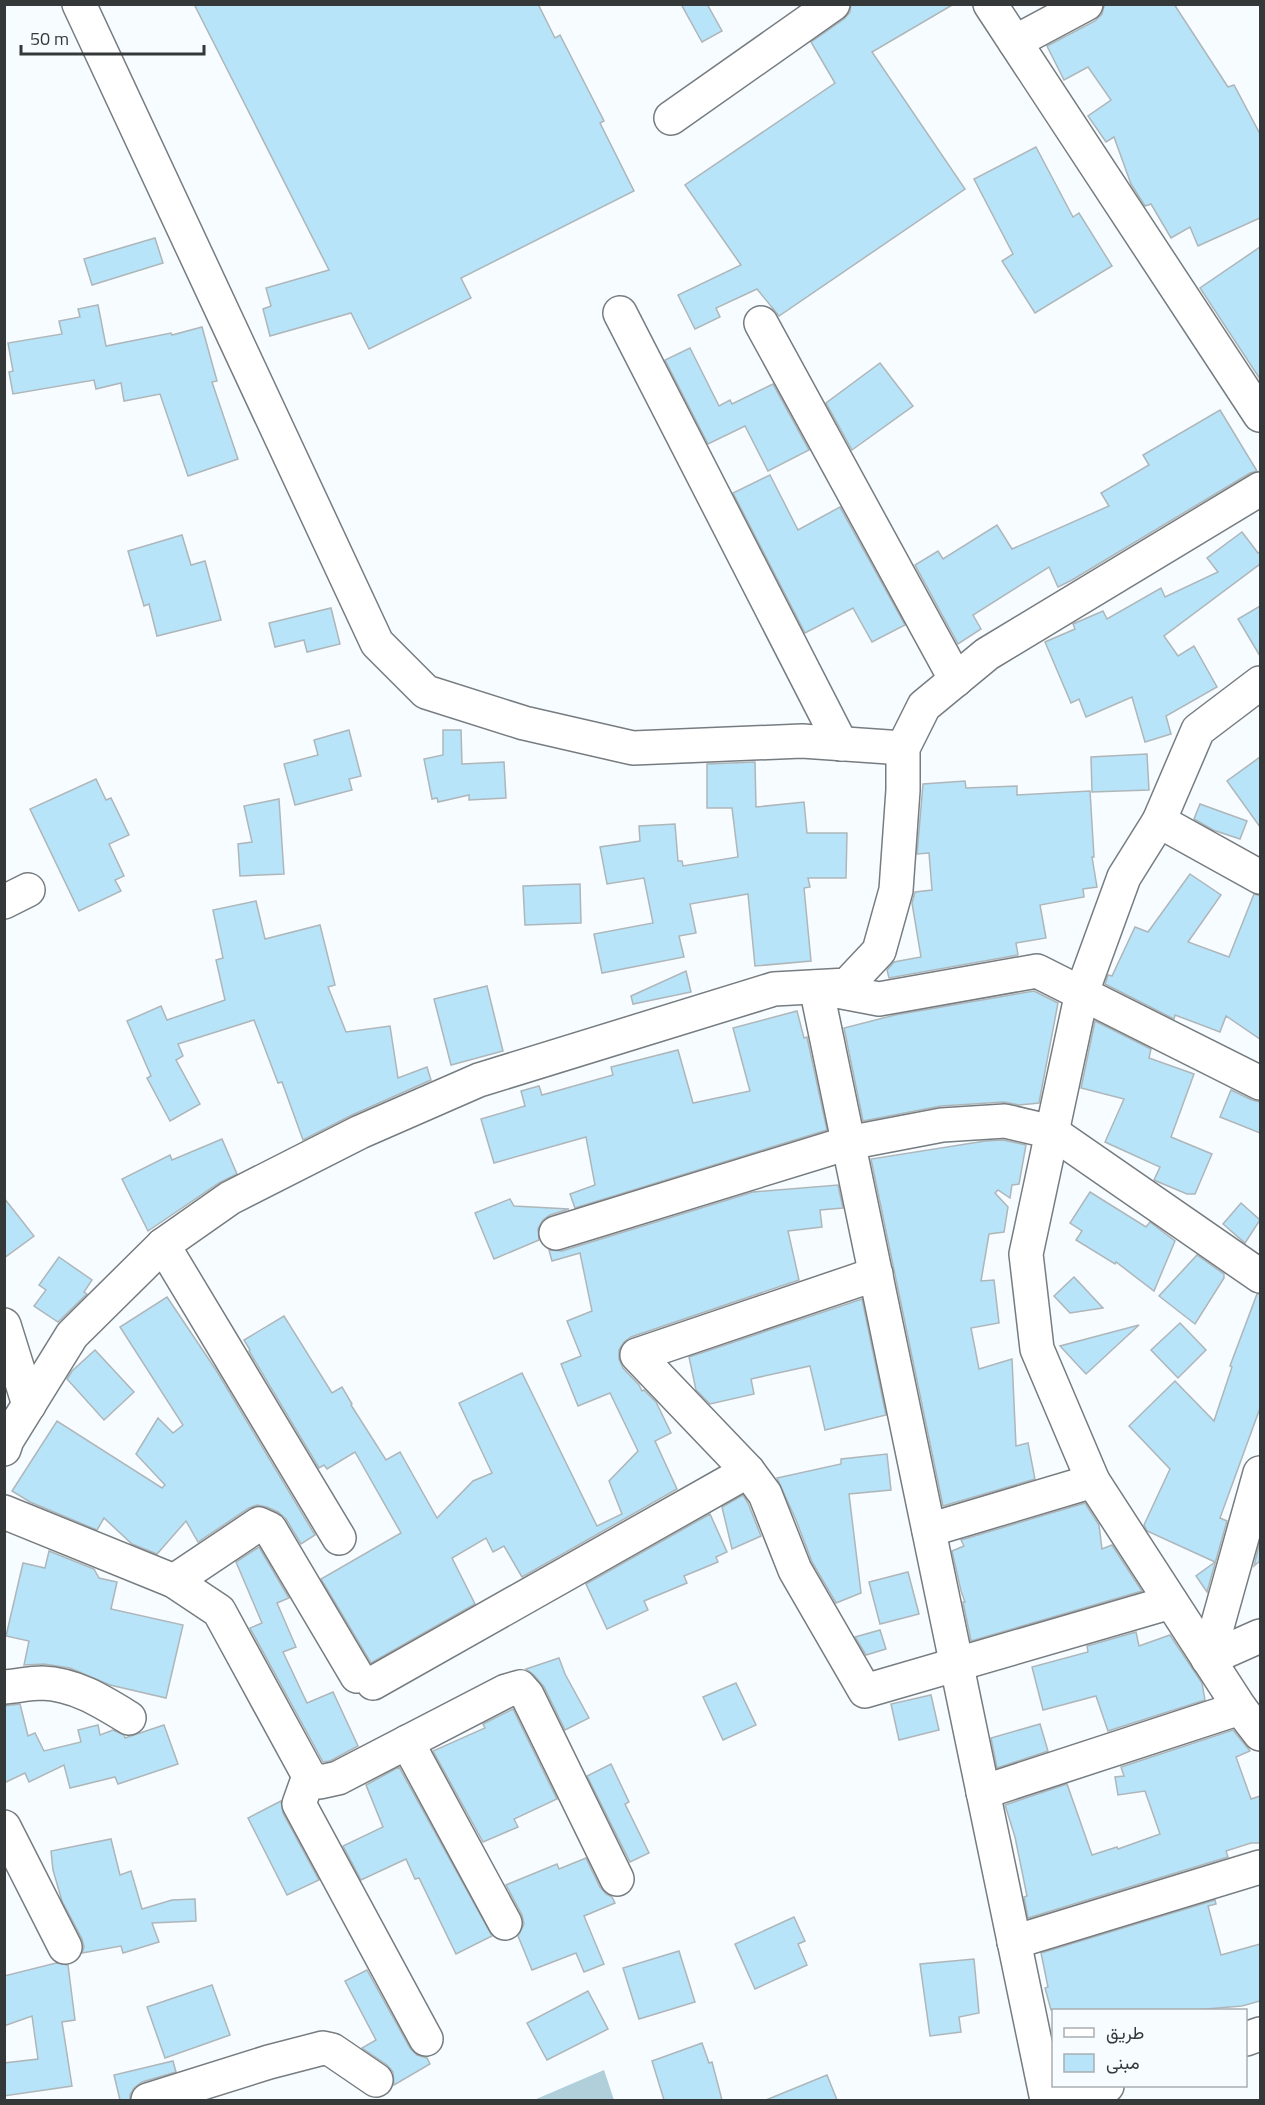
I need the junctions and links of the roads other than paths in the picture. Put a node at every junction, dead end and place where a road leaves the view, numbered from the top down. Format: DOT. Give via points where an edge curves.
graph roads {
  1 [pos="79,4"];
  2 [pos="833,4"];
  3 [pos="990,4"];
  4 [pos="1086,4"];
  5 [pos="1014,42"];
  6 [pos="671,118"];
  7 [pos="620,313"];
  8 [pos="761,323"];
  9 [pos="1260,416"];
  10 [pos="1260,489"];
  11 [pos="956,680"];
  12 [pos="1260,682"];
  13 [pos="841,744"];
  14 [pos="903,748"];
  15 [pos="1159,821"];
  16 [pos="1260,877"];
  17 [pos="816,987"];
  18 [pos="1082,992"];
  19 [pos="1260,1083"];
  20 [pos="1052,1132"];
  21 [pos="848,1143"];
  22 [pos="556,1233"];
  23 [pos="163,1245"];
  24 [pos="876,1274"];
  25 [pos="1260,1276"];
  26 [pos="4,1325"];
  27 [pos="28,1404"];
  28 [pos="5,1442"];
  29 [pos="748,1472"];
  30 [pos="1260,1473"];
  31 [pos="1093,1481"];
  32 [pos="4,1512"];
  33 [pos="928,1530"];
  34 [pos="339,1538"];
  35 [pos="174,1581"];
  36 [pos="1171,1602"];
  37 [pos="1260,1636"];
  38 [pos="1208,1659"];
  39 [pos="957,1665"];
  40 [pos="4,1687"];
  41 [pos="1240,1708"];
  42 [pos="129,1719"];
  43 [pos="1260,1734"];
  44 [pos="407,1742"];
  45 [pos="309,1776"];
  46 [pos="983,1792"];
  47 [pos="4,1827"];
  48 [pos="1260,1867"];
  49 [pos="617,1879"];
  50 [pos="504,1923"];
  51 [pos="1014,1942"];
  52 [pos="65,1947"];
  53 [pos="426,2039"];
  54 [pos="376,2080"];
  55 [pos="1101,2087"];
  56 [pos="148,2100"];
  57 [pos="1047,2100"];
  58 [pos="1063,2100"];
  1 -- 13 [label="street" via="377,643 426,692 524,723 633,748 802,741"];
  2 -- 6 [label="street"];
  3 -- 5 [label="street"];
  4 -- 5 [label="street"];
  5 -- 9 [label="street"];
  7 -- 13 [label="street"];
  8 -- 11 [label="street"];
  10 -- 11 [label="street" via="987,654"];
  11 -- 14 [label="street" via="924,706"];
  12 -- 15 [label="street" via="1198,730"];
  13 -- 14 [label="street"];
  14 -- 17 [label="street" via="896,890 879,951 847,986"];
  15 -- 16 [label="street"];
  15 -- 18 [label="street" via="1124,877"];
  17 -- 18 [label="street" via="879,999 1037,971"];
  17 -- 21 [label="street"];
  17 -- 23 [label="street" via="774,989 479,1080 360,1132 230,1198"];
  18 -- 19 [label="street"];
  18 -- 20 [label="street"];
  20 -- 21 [label="street" via="1005,1121 942,1125"];
  20 -- 25 [label="street"];
  20 -- 31 [label="street" via="1026,1254 1037,1348"];
  21 -- 22 [label="street"];
  21 -- 24 [label="street"];
  23 -- 27 [label="street" via="72,1335"];
  23 -- 34 [label="street"];
  24 -- 29 [label="street" via="637,1355"];
  24 -- 33 [label="street"];
  26 -- 27 [label="street"];
  27 -- 28 [label="street"];
  29 -- 35 [label="street" via="365,1680 270,1529 259,1524"];
  29 -- 39 [label="street" via="765,1494 795,1570 865,1691"];
  30 -- 38 [label="street"];
  31 -- 33 [label="street"];
  31 -- 36 [label="street"];
  32 -- 35 [label="street"];
  33 -- 39 [label="street"];
  35 -- 45 [label="street" via="219,1611"];
  36 -- 38 [label="street"];
  36 -- 39 [label="street"];
  37 -- 38 [label="street"];
  38 -- 41 [label="street"];
  39 -- 46 [label="street"];
  40 -- 42 [label="street" via="42,1683 67,1687 98,1698"];
  41 -- 43 [label="street"];
  41 -- 46 [label="street"];
  44 -- 45 [label="street" via="338,1778 320,1782"];
  44 -- 49 [label="street" via="520,1687"];
  44 -- 50 [label="street"];
  45 -- 53 [label="street" via="299,1804"];
  46 -- 51 [label="street"];
  47 -- 52 [label="street"];
  48 -- 51 [label="street"];
  51 -- 57 [label="street"];
  54 -- 56 [label="street" via="323,2048"];
  55 -- 58 [label="street"];
}
